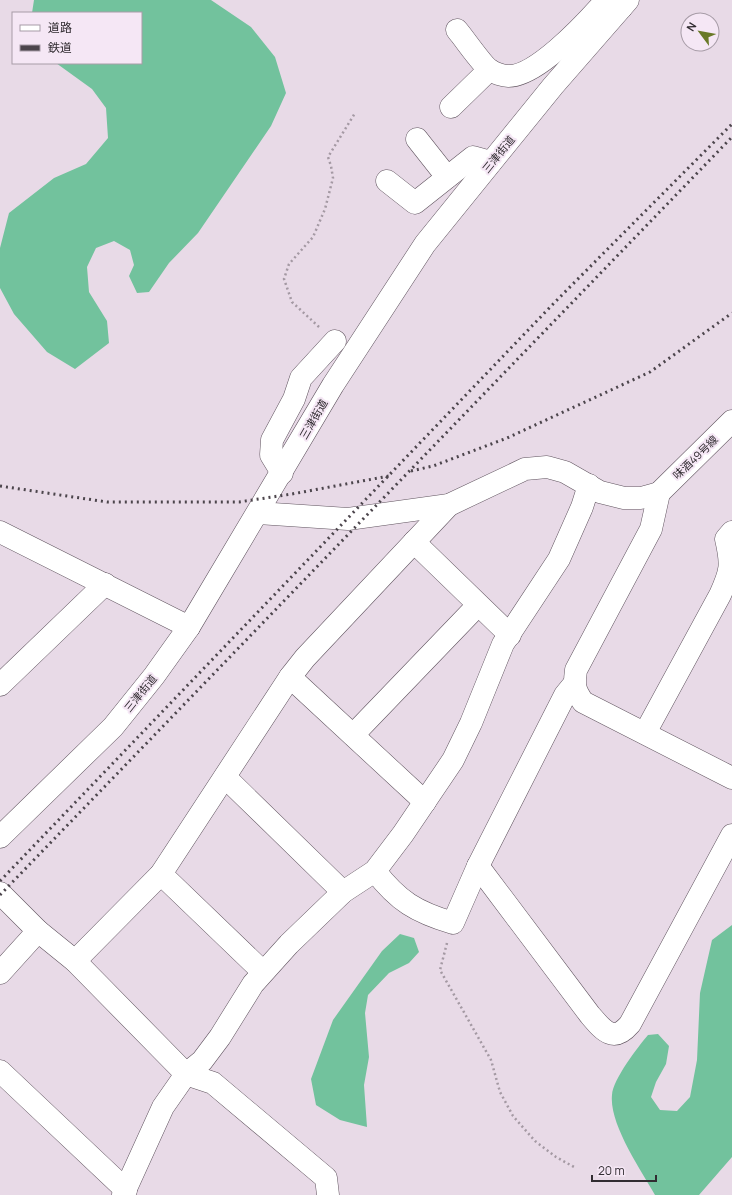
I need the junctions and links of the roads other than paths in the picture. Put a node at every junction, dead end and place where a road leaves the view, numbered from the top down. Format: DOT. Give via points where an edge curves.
graph roads {
  1 [pos="625,4"];
  2 [pos="457,30"];
  3 [pos="489,70"];
  4 [pos="451,107"];
  5 [pos="417,139"];
  6 [pos="491,162"];
  7 [pos="447,177"];
  8 [pos="387,181"];
  9 [pos="335,341"];
  10 [pos="732,421"];
  11 [pos="282,473"];
  12 [pos="589,485"];
  13 [pos="659,493"];
  14 [pos="449,505"];
  15 [pos="258,513"];
  16 [pos="732,532"];
  17 [pos="1,534"];
  18 [pos="414,542"];
  19 [pos="732,559"];
  20 [pos="105,584"];
  21 [pos="478,604"];
  22 [pos="189,627"];
  23 [pos="510,635"];
  24 [pos="290,677"];
  25 [pos="574,684"];
  26 [pos="0,685"];
  27 [pos="644,733"];
  28 [pos="353,735"];
  29 [pos="225,777"];
  30 [pos="732,778"];
  31 [pos="425,802"];
  32 [pos="732,835"];
  33 [pos="0,837"];
  34 [pos="478,866"];
  35 [pos="375,871"];
  36 [pos="161,874"];
  37 [pos="343,892"];
  38 [pos="0,893"];
  39 [pos="38,931"];
  40 [pos="75,961"];
  41 [pos="263,972"];
  42 [pos="0,973"];
  43 [pos="0,1071"];
  44 [pos="186,1074"];
  45 [pos="124,1192"];
  46 [pos="328,1195"];
  1 -- 3 [label="street" via="600,8 575,33 529,70 508,76"];
  1 -- 6 [label="street, 三津街道"];
  2 -- 3 [label="street"];
  3 -- 4 [label="street"];
  5 -- 7 [label="street"];
  6 -- 7 [label="street" via="472,157"];
  6 -- 11 [label="street, 三津街道" via="424,244 333,384"];
  7 -- 8 [label="street" via="416,203"];
  9 -- 11 [label="street" via="301,378 294,399 272,440 271,455"];
  10 -- 13 [label="street, 味酒49号線"];
  11 -- 15 [label="street, 三津街道"];
  12 -- 13 [label="street" via="600,492 624,498 641,498"];
  12 -- 14 [label="street" via="565,472 547,467 525,469"];
  12 -- 23 [label="street" via="559,559"];
  13 -- 25 [label="street" via="651,529 576,670"];
  14 -- 15 [label="street" via="348,519"];
  14 -- 18 [label="street"];
  15 -- 22 [label="street, 三津街道"];
  16 -- 19 [label="street" via="726,539"];
  17 -- 20 [label="street"];
  18 -- 21 [label="street"];
  18 -- 24 [label="street"];
  19 -- 27 [label="street" via="729,576 720,595"];
  20 -- 22 [label="street"];
  20 -- 26 [label="street"];
  21 -- 23 [label="street"];
  21 -- 28 [label="street"];
  22 -- 33 [label="street, 三津街道" via="113,727"];
  23 -- 31 [label="street" via="503,644 471,724 453,760"];
  24 -- 28 [label="street"];
  24 -- 29 [label="street"];
  25 -- 27 [label="street" via="583,702"];
  25 -- 34 [label="street" via="565,695"];
  27 -- 30 [label="street"];
  28 -- 31 [label="street"];
  29 -- 36 [label="street"];
  29 -- 37 [label="street"];
  31 -- 35 [label="street"];
  32 -- 34 [label="street" via="630,1024 623,1033 612,1035 604,1031 590,1015"];
  34 -- 35 [label="street" via="453,923 404,902"];
  35 -- 37 [label="street"];
  36 -- 40 [label="street"];
  36 -- 41 [label="street"];
  37 -- 41 [label="street"];
  38 -- 39 [label="street"];
  39 -- 40 [label="street"];
  39 -- 42 [label="street"];
  40 -- 44 [label="street"];
  41 -- 44 [label="street" via="202,1061"];
  43 -- 45 [label="street"];
  44 -- 45 [label="street" via="164,1107"];
  44 -- 46 [label="street" via="213,1083 326,1178"];
}
